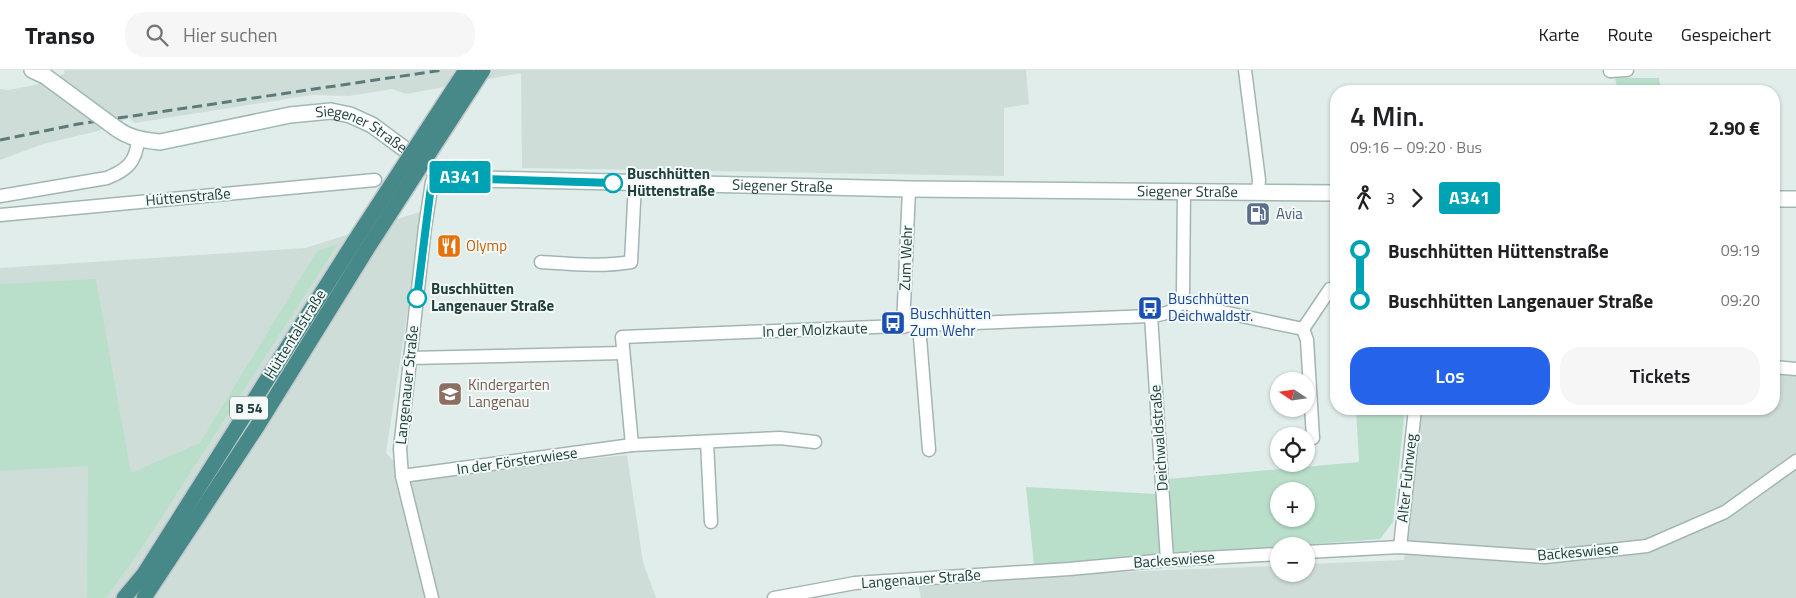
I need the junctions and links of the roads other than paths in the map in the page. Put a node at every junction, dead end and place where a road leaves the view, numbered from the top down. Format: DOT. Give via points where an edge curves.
graph roads {
  1 [pos="466,70"];
  2 [pos="483,70"];
  3 [pos="1244,70"];
  4 [pos="1627,70"];
  5 [pos="1610,71"];
  6 [pos="38,73"];
  7 [pos="138,140"];
  8 [pos="438,171"];
  9 [pos="375,180"];
  10 [pos="635,183"];
  11 [pos="909,189"];
  12 [pos="1184,191"];
  13 [pos="1258,192"];
  14 [pos="1330,192"];
  15 [pos="0,196"];
  16 [pos="1780,199"];
  17 [pos="1796,199"];
  18 [pos="0,215"];
  19 [pos="360,245"];
  20 [pos="541,262"];
  21 [pos="1330,289"];
  22 [pos="1180,303"];
  23 [pos="1151,316"];
  24 [pos="919,325"];
  25 [pos="903,327"];
  26 [pos="1303,329"];
  27 [pos="622,353"];
  28 [pos="410,358"];
  29 [pos="1780,367"];
  30 [pos="1796,369"];
  31 [pos="1414,415"];
  32 [pos="1311,427"];
  33 [pos="707,442"];
  34 [pos="815,442"];
  35 [pos="632,445"];
  36 [pos="929,450"];
  37 [pos="1796,461"];
  38 [pos="402,476"];
  39 [pos="711,522"];
  40 [pos="1400,547"];
  41 [pos="1315,552"];
  42 [pos="1270,554"];
  43 [pos="1167,560"];
  44 [pos="1069,569"];
  45 [pos="838,592"];
  46 [pos="124,598"];
  47 [pos="144,598"];
  48 [pos="432,598"];
  49 [pos="774,598"];
  1 -- 19 [label="highway, Hüttentalstraße / B 54, bridge"];
  2 -- 19 [label="highway, Hüttentalstraße / B 54, bridge"];
  3 -- 13 [label="street"];
  4 -- 5 [label="street"];
  6 -- 7 [label="main road, Siegener Straße, bridge" via="117,130"];
  7 -- 8 [label="main road, Siegener Straße" via="160,142 290,115 331,111 372,125"];
  7 -- 15 [label="street" via="132,162 108,178"];
  8 -- 10 [label="main road, Siegener Straße" via="482,179"];
  8 -- 28 [label="street, Langenauer Straße" via="432,182 425,226"];
  9 -- 18 [label="street, Hüttenstraße"];
  10 -- 11 [label="main road, Siegener Straße"];
  10 -- 20 [label="street" via="631,262 592,266"];
  11 -- 12 [label="main road, Siegener Straße"];
  11 -- 25 [label="street, Zum Wehr"];
  12 -- 13 [label="main road, Siegener Straße"];
  12 -- 22 [label="street" via="1183,293"];
  13 -- 14 [label="main road, Siegener Straße"];
  16 -- 17 [label="main road"];
  19 -- 46 [label="highway, Hüttentalstraße / B 54" via="144,574"];
  19 -- 47 [label="highway, Hüttentalstraße / B 54" via="258,425"];
  21 -- 26 [label="street"];
  22 -- 23 [label="street, In der Molzkaute" via="1170,312"];
  22 -- 26 [label="street"];
  23 -- 24 [label="street, In der Molzkaute"];
  23 -- 43 [label="street, Deichwaldstraße"];
  24 -- 25 [label="street, In der Molzkaute"];
  24 -- 36 [label="street"];
  25 -- 27 [label="street, In der Molzkaute" via="622,337"];
  26 -- 32 [label="street" via="1307,340"];
  27 -- 28 [label="street"];
  27 -- 35 [label="street"];
  28 -- 38 [label="street, Langenauer Straße" via="400,448"];
  29 -- 30 [label="street"];
  31 -- 40 [label="street, Alter Fuhrweg"];
  33 -- 34 [label="street, In der Försterwiese" via="780,438"];
  33 -- 35 [label="street, In der Försterwiese"];
  33 -- 39 [label="street"];
  35 -- 38 [label="street, In der Försterwiese"];
  37 -- 40 [label="street, Backeswiese" via="1725,512 1647,546 1545,557"];
  38 -- 48 [label="street, Langenauer Straße"];
  40 -- 41 [label="street, Backeswiese"];
  42 -- 43 [label="street, Backeswiese"];
  43 -- 44 [label="street, Backeswiese"];
  44 -- 45 [label="street, Langenauer Straße" via="871,582"];
  45 -- 49 [label="street, Langenauer Straße"];
}
